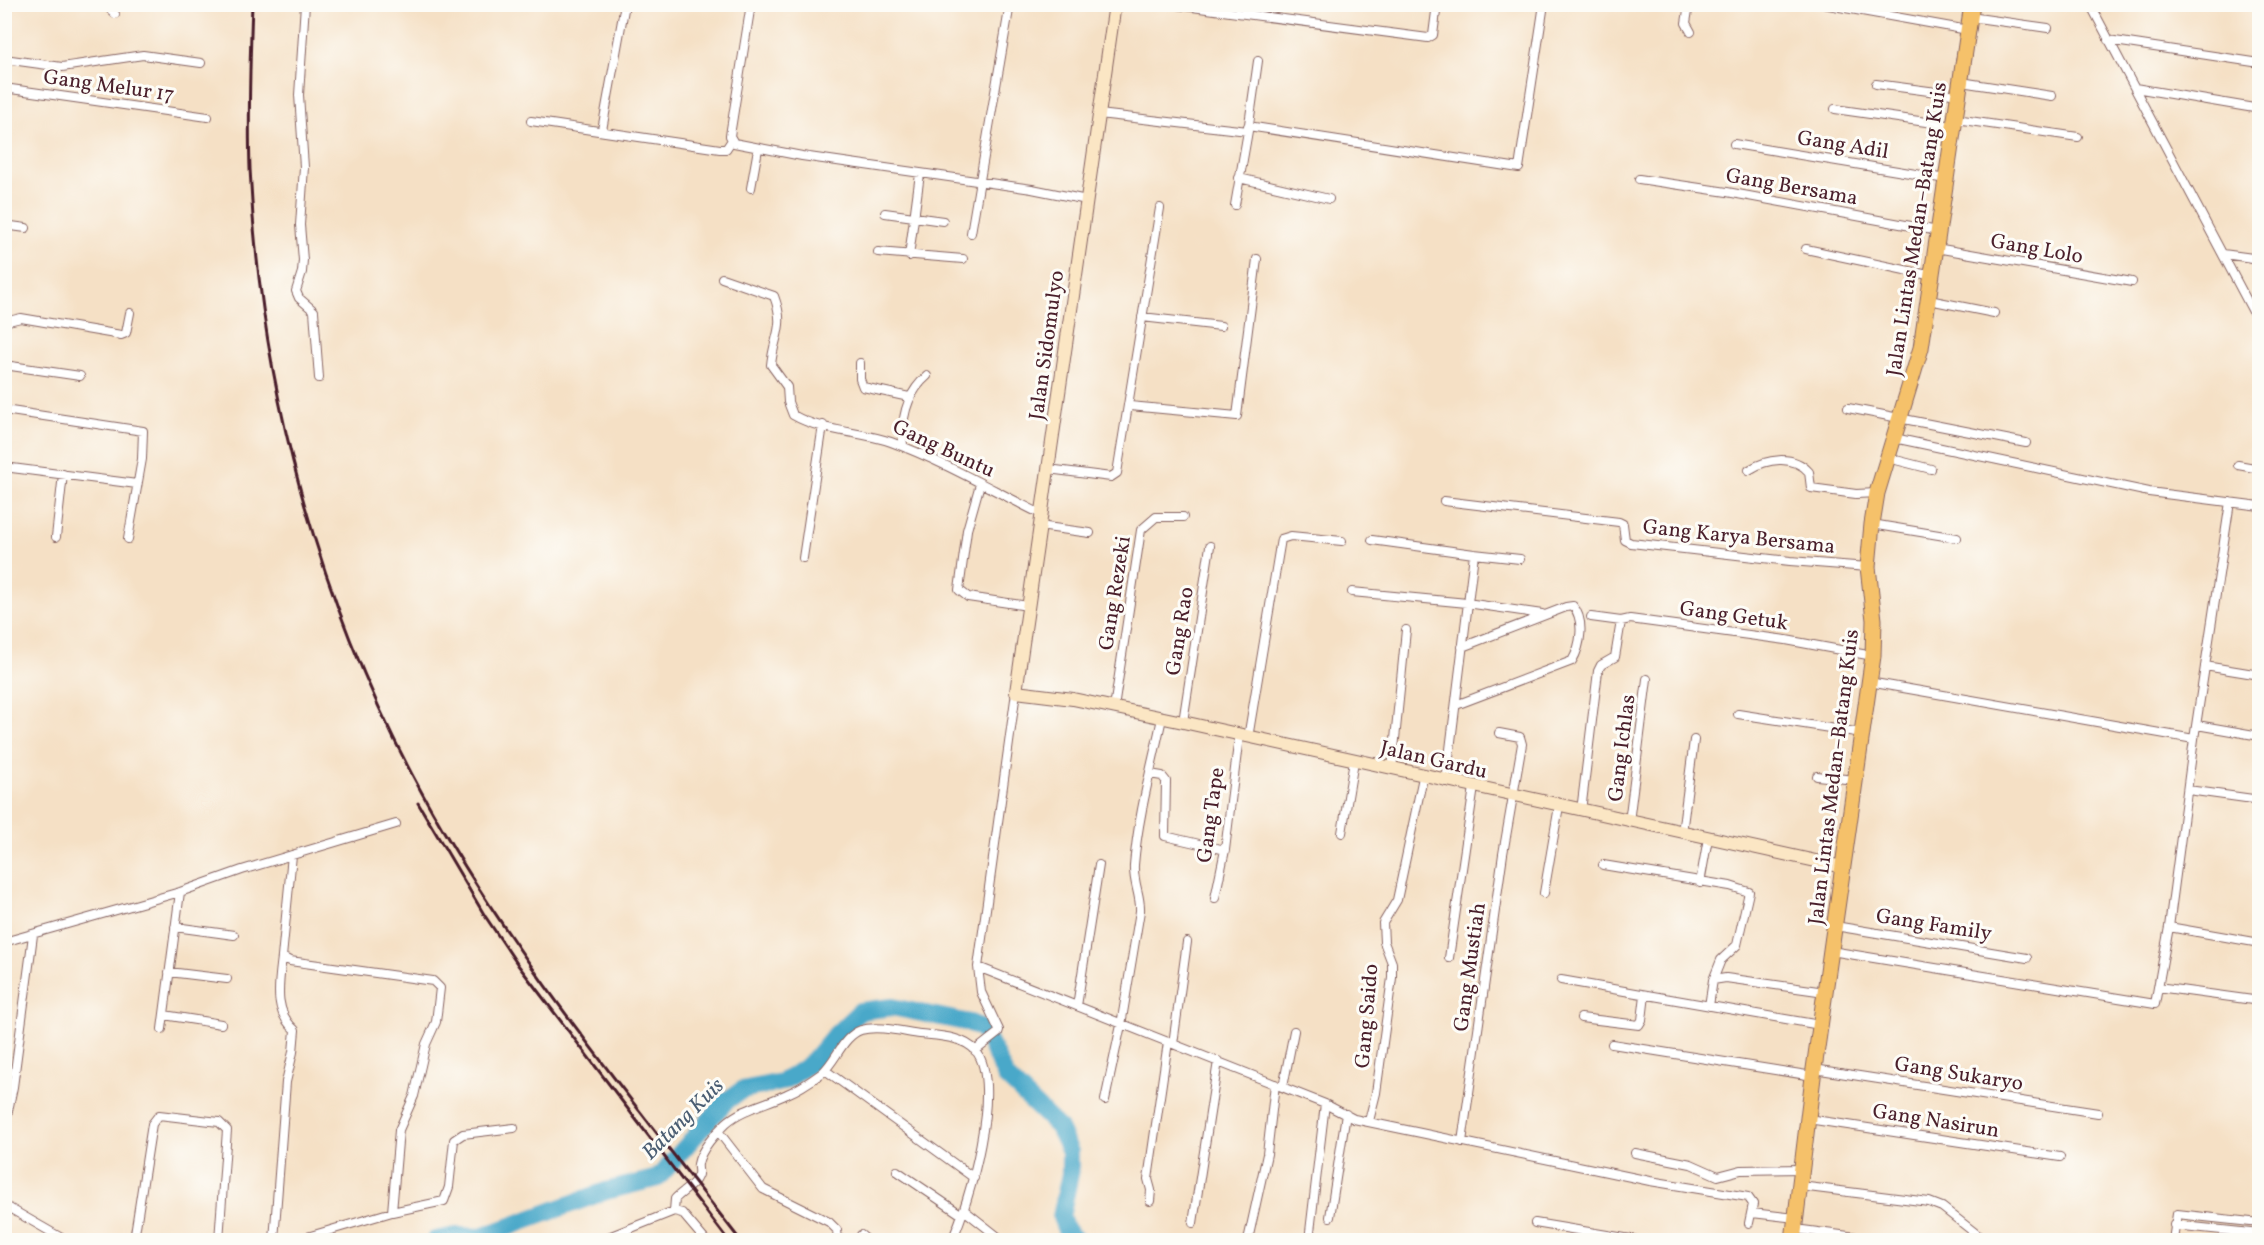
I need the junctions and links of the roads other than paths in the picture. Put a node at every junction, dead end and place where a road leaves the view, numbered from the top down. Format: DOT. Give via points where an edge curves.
graph roads {
  1 [pos="93,4"];
  2 [pos="305,4"];
  3 [pos="625,4"];
  4 [pos="751,4"];
  5 [pos="1010,4"];
  6 [pos="1115,4"];
  7 [pos="1169,4"];
  8 [pos="1437,4"];
  9 [pos="1544,4"];
  10 [pos="1689,4"];
  11 [pos="1823,4"];
  12 [pos="2090,4"];
  13 [pos="115,14"];
  14 [pos="1970,17"];
  15 [pos="2048,28"];
  16 [pos="1691,32"];
  17 [pos="2108,40"];
  18 [pos="4,59"];
  19 [pos="1258,61"];
  20 [pos="201,63"];
  21 [pos="2259,63"];
  22 [pos="1876,84"];
  23 [pos="4,88"];
  24 [pos="2135,88"];
  25 [pos="1960,89"];
  26 [pos="2052,96"];
  27 [pos="1834,109"];
  28 [pos="2259,109"];
  29 [pos="1099,114"];
  30 [pos="208,117"];
  31 [pos="531,121"];
  32 [pos="1955,122"];
  33 [pos="1248,129"];
  34 [pos="602,130"];
  35 [pos="2078,137"];
  36 [pos="732,140"];
  37 [pos="1734,144"];
  38 [pos="758,149"];
  39 [pos="920,174"];
  40 [pos="1239,178"];
  41 [pos="1639,179"];
  42 [pos="1946,179"];
  43 [pos="980,181"];
  44 [pos="751,188"];
  45 [pos="1329,199"];
  46 [pos="1087,200"];
  47 [pos="1236,205"];
  48 [pos="1160,207"];
  49 [pos="885,213"];
  50 [pos="915,216"];
  51 [pos="943,220"];
  52 [pos="4,225"];
  53 [pos="26,228"];
  54 [pos="1938,231"];
  55 [pos="971,233"];
  56 [pos="1935,248"];
  57 [pos="1806,249"];
  58 [pos="878,252"];
  59 [pos="2223,254"];
  60 [pos="909,256"];
  61 [pos="963,259"];
  62 [pos="1257,259"];
  63 [pos="2259,259"];
  64 [pos="1933,276"];
  65 [pos="723,278"];
  66 [pos="2132,282"];
  67 [pos="1929,300"];
  68 [pos="130,313"];
  69 [pos="1994,313"];
  70 [pos="1142,317"];
  71 [pos="4,322"];
  72 [pos="2259,325"];
  73 [pos="1221,326"];
  74 [pos="860,363"];
  75 [pos="4,366"];
  76 [pos="80,376"];
  77 [pos="927,376"];
  78 [pos="319,378"];
  79 [pos="909,397"];
  80 [pos="1130,406"];
  81 [pos="1848,408"];
  82 [pos="4,410"];
  83 [pos="1901,417"];
  84 [pos="823,425"];
  85 [pos="1894,438"];
  86 [pos="2026,443"];
  87 [pos="903,446"];
  88 [pos="1888,458"];
  89 [pos="2238,465"];
  90 [pos="4,467"];
  91 [pos="1048,469"];
  92 [pos="1931,469"];
  93 [pos="2259,469"];
  94 [pos="1749,470"];
  95 [pos="63,474"];
  96 [pos="137,484"];
  97 [pos="980,484"];
  98 [pos="1877,493"];
  99 [pos="1444,501"];
  100 [pos="2230,502"];
  101 [pos="2259,506"];
  102 [pos="1183,517"];
  103 [pos="1040,520"];
  104 [pos="1872,524"];
  105 [pos="1090,533"];
  106 [pos="56,537"];
  107 [pos="1957,538"];
  108 [pos="128,539"];
  109 [pos="1372,540"];
  110 [pos="1342,541"];
  111 [pos="1210,546"];
  112 [pos="1474,554"];
  113 [pos="803,558"];
  114 [pos="1520,559"];
  115 [pos="1868,567"];
  116 [pos="1352,592"];
  117 [pos="1467,603"];
  118 [pos="1028,606"];
  119 [pos="1542,614"];
  120 [pos="1591,617"];
  121 [pos="1621,621"];
  122 [pos="1406,630"];
  123 [pos="1462,647"];
  124 [pos="1873,656"];
  125 [pos="2205,666"];
  126 [pos="2259,675"];
  127 [pos="1647,679"];
  128 [pos="1869,682"];
  129 [pos="1016,692"];
  130 [pos="1456,705"];
  131 [pos="1114,708"];
  132 [pos="1738,714"];
  133 [pos="1162,718"];
  134 [pos="1183,722"];
  135 [pos="2197,724"];
  136 [pos="1499,733"];
  137 [pos="1862,733"];
  138 [pos="2259,736"];
  139 [pos="1244,737"];
  140 [pos="2194,739"];
  141 [pos="1694,740"];
  142 [pos="1354,761"];
  143 [pos="1392,769"];
  144 [pos="1150,774"];
  145 [pos="1817,776"];
  146 [pos="1423,777"];
  147 [pos="1855,780"];
  148 [pos="1446,782"];
  149 [pos="1474,787"];
  150 [pos="2188,790"];
  151 [pos="1514,796"];
  152 [pos="2259,800"];
  153 [pos="1559,806"];
  154 [pos="1581,811"];
  155 [pos="1629,822"];
  156 [pos="396,824"];
  157 [pos="1682,832"];
  158 [pos="1342,833"];
  159 [pos="1708,838"];
  160 [pos="1225,850"];
  161 [pos="292,855"];
  162 [pos="1099,865"];
  163 [pos="1603,865"];
  164 [pos="1843,867"];
  165 [pos="1700,883"];
  166 [pos="180,892"];
  167 [pos="1544,893"];
  168 [pos="1215,898"];
  169 [pos="1835,926"];
  170 [pos="175,927"];
  171 [pos="2169,927"];
  172 [pos="33,935"];
  173 [pos="234,935"];
  174 [pos="4,942"];
  175 [pos="1187,942"];
  176 [pos="2259,943"];
  177 [pos="1832,951"];
  178 [pos="282,957"];
  179 [pos="1449,958"];
  180 [pos="2026,958"];
  181 [pos="978,967"];
  182 [pos="169,972"];
  183 [pos="227,979"];
  184 [pos="1561,980"];
  185 [pos="1713,980"];
  186 [pos="2158,987"];
  187 [pos="1825,992"];
  188 [pos="1645,995"];
  189 [pos="2259,1001"];
  190 [pos="1077,1006"];
  191 [pos="1708,1006"];
  192 [pos="164,1015"];
  193 [pos="1581,1018"];
  194 [pos="221,1024"];
  195 [pos="1121,1025"];
  196 [pos="1820,1025"];
  197 [pos="162,1029"];
  198 [pos="1294,1031"];
  199 [pos="1171,1043"];
  200 [pos="1612,1044"];
  201 [pos="979,1048"];
  202 [pos="1218,1061"];
  203 [pos="825,1070"];
  204 [pos="1813,1072"];
  205 [pos="1279,1085"];
  206 [pos="1105,1100"];
  207 [pos="1326,1104"];
  208 [pos="2098,1113"];
  209 [pos="1346,1114"];
  210 [pos="1808,1119"];
  211 [pos="1369,1120"];
  212 [pos="514,1128"];
  213 [pos="4,1130"];
  214 [pos="718,1131"];
  215 [pos="1462,1142"];
  216 [pos="1635,1153"];
  217 [pos="2060,1157"];
  218 [pos="1802,1169"];
  219 [pos="897,1171"];
  220 [pos="974,1178"];
  221 [pos="1800,1186"];
  222 [pos="1150,1201"];
  223 [pos="4,1204"];
  224 [pos="674,1210"];
  225 [pos="392,1212"];
  226 [pos="963,1213"];
  227 [pos="1752,1213"];
  228 [pos="1330,1217"];
  229 [pos="1193,1223"];
  230 [pos="1535,1223"];
  231 [pos="1749,1223"];
  232 [pos="2257,1223"];
  233 [pos="2175,1225"];
  234 [pos="1794,1229"];
  235 [pos="2257,1233"];
  236 [pos="65,1240"];
  237 [pos="134,1240"];
  238 [pos="219,1240"];
  239 [pos="274,1240"];
  240 [pos="297,1240"];
  241 [pos="601,1240"];
  242 [pos="705,1240"];
  243 [pos="838,1240"];
  244 [pos="952,1240"];
  245 [pos="1002,1240"];
  246 [pos="1248,1240"];
  247 [pos="1309,1240"];
  248 [pos="1637,1240"];
  249 [pos="1879,1240"];
  250 [pos="1984,1240"];
  251 [pos="2173,1240"];
  1 -- 13 [label="street" via="108,7"];
  2 -- 78 [label="street" via="299,95 304,167 300,225 303,260 296,291 298,298 314,311"];
  3 -- 34 [label="street"];
  4 -- 36 [label="street"];
  5 -- 43 [label="street"];
  6 -- 29 [label="street, Jalan Sidomulyo"];
  7 -- 8 [label="street" via="1428,38 1433,33"];
  9 -- 33 [label="street" via="1519,168"];
  10 -- 16 [label="street" via="1686,23"];
  11 -- 14 [label="street"];
  12 -- 17 [label="street"];
  14 -- 15 [label="street"];
  14 -- 25 [label="highway, Jalan Lintas Medan–Batang Kuis"];
  17 -- 21 [label="street"];
  17 -- 24 [label="street"];
  18 -- 20 [label="street" via="62,67 143,55"];
  19 -- 33 [label="street"];
  22 -- 25 [label="street"];
  23 -- 30 [label="street, Gang Melur 17"];
  24 -- 28 [label="street"];
  24 -- 59 [label="street"];
  25 -- 26 [label="street"];
  25 -- 32 [label="highway, Jalan Lintas Medan–Batang Kuis"];
  27 -- 32 [label="street"];
  29 -- 33 [label="street"];
  29 -- 46 [label="street, Jalan Sidomulyo"];
  31 -- 34 [label="street"];
  32 -- 35 [label="street"];
  32 -- 42 [label="highway, Jalan Lintas Medan–Batang Kuis"];
  33 -- 40 [label="street"];
  34 -- 36 [label="street" via="720,149"];
  36 -- 38 [label="street"];
  37 -- 42 [label="street, Gang Adil"];
  38 -- 39 [label="street"];
  38 -- 44 [label="street"];
  39 -- 43 [label="street"];
  39 -- 50 [label="street"];
  40 -- 45 [label="street"];
  40 -- 47 [label="street"];
  41 -- 54 [label="street, Gang Bersama"];
  42 -- 54 [label="highway, Jalan Lintas Medan–Batang Kuis"];
  43 -- 46 [label="street"];
  43 -- 55 [label="street"];
  46 -- 91 [label="street, Jalan Sidomulyo"];
  48 -- 70 [label="street"];
  49 -- 50 [label="street"];
  50 -- 51 [label="street"];
  50 -- 60 [label="street"];
  52 -- 53 [label="street"];
  54 -- 56 [label="highway, Jalan Lintas Medan–Batang Kuis"];
  56 -- 64 [label="highway, Jalan Lintas Medan–Batang Kuis"];
  56 -- 66 [label="street, Gang Lolo"];
  57 -- 64 [label="street"];
  58 -- 60 [label="street"];
  59 -- 63 [label="street"];
  59 -- 72 [label="street"];
  60 -- 61 [label="street"];
  62 -- 80 [label="street" via="1236,416"];
  64 -- 67 [label="highway, Jalan Lintas Medan–Batang Kuis"];
  65 -- 84 [label="street, Gang Buntu" via="774,296 781,323 771,364 787,387 794,416"];
  67 -- 69 [label="street"];
  67 -- 83 [label="highway, Jalan Lintas Medan–Batang Kuis" via="1922,348"];
  68 -- 71 [label="street" via="126,333 122,335 21,318"];
  70 -- 73 [label="street"];
  70 -- 80 [label="street"];
  74 -- 79 [label="street" via="863,387"];
  75 -- 76 [label="street"];
  77 -- 79 [label="street"];
  79 -- 87 [label="street"];
  80 -- 91 [label="street" via="1115,476"];
  81 -- 83 [label="street"];
  82 -- 96 [label="street" via="143,431"];
  83 -- 85 [label="highway, Jalan Lintas Medan–Batang Kuis"];
  83 -- 86 [label="street"];
  84 -- 87 [label="street, Gang Buntu"];
  84 -- 113 [label="street"];
  85 -- 88 [label="highway, Jalan Lintas Medan–Batang Kuis"];
  85 -- 100 [label="street" via="2149,492"];
  87 -- 97 [label="street, Gang Buntu"];
  88 -- 92 [label="street"];
  88 -- 98 [label="highway, Jalan Lintas Medan–Batang Kuis"];
  89 -- 93 [label="street"];
  90 -- 95 [label="street"];
  91 -- 103 [label="street, Jalan Sidomulyo"];
  94 -- 98 [label="street" via="1766,460 1797,463 1809,472 1811,488"];
  95 -- 96 [label="street"];
  95 -- 106 [label="street"];
  96 -- 108 [label="street"];
  97 -- 103 [label="street, Gang Buntu"];
  97 -- 118 [label="street" via="962,559 962,594"];
  98 -- 104 [label="highway, Jalan Lintas Medan–Batang Kuis"];
  99 -- 115 [label="street, Gang Karya Bersama" via="1619,522 1623,524 1625,540 1631,543"];
  100 -- 101 [label="street"];
  100 -- 125 [label="street"];
  102 -- 131 [label="street, Gang Rezeki" via="1156,517 1141,530"];
  103 -- 105 [label="street, Gang Buntu"];
  103 -- 118 [label="street, Jalan Sidomulyo"];
  104 -- 107 [label="street"];
  104 -- 115 [label="highway, Jalan Lintas Medan–Batang Kuis"];
  109 -- 112 [label="street"];
  110 -- 139 [label="street, Gang Tape" via="1286,536 1281,539"];
  111 -- 134 [label="street, Gang Rao"];
  112 -- 114 [label="street"];
  112 -- 117 [label="street"];
  115 -- 124 [label="highway, Jalan Lintas Medan–Batang Kuis" via="1874,620"];
  116 -- 117 [label="street"];
  117 -- 119 [label="street"];
  117 -- 123 [label="street"];
  118 -- 129 [label="street, Jalan Sidomulyo"];
  119 -- 123 [label="street"];
  119 -- 130 [label="street" via="1569,606 1576,610 1580,628 1572,661"];
  120 -- 121 [label="street, Gang Getuk"];
  121 -- 124 [label="street, Gang Getuk" via="1730,632"];
  121 -- 154 [label="street" via="1615,657 1598,671"];
  122 -- 143 [label="street"];
  123 -- 130 [label="street"];
  124 -- 128 [label="highway, Jalan Lintas Medan–Batang Kuis"];
  125 -- 126 [label="street"];
  125 -- 135 [label="street"];
  127 -- 155 [label="street, Gang Ichlas"];
  128 -- 137 [label="highway, Jalan Lintas Medan–Batang Kuis"];
  128 -- 140 [label="street"];
  129 -- 131 [label="street, Jalan Gardu"];
  129 -- 181 [label="street"];
  130 -- 148 [label="street"];
  131 -- 133 [label="street, Jalan Gardu"];
  132 -- 137 [label="street"];
  133 -- 134 [label="street, Jalan Gardu"];
  133 -- 144 [label="street"];
  134 -- 139 [label="street, Jalan Gardu"];
  135 -- 138 [label="street"];
  135 -- 140 [label="street"];
  136 -- 151 [label="street, Gang Mustiah" via="1522,739"];
  137 -- 147 [label="highway, Jalan Lintas Medan–Batang Kuis"];
  139 -- 142 [label="street, Jalan Gardu"];
  139 -- 160 [label="street, Gang Tape"];
  140 -- 150 [label="street"];
  141 -- 157 [label="street"];
  142 -- 143 [label="street, Jalan Gardu"];
  142 -- 158 [label="street"];
  143 -- 146 [label="street, Jalan Gardu"];
  144 -- 160 [label="street" via="1166,781 1165,836"];
  144 -- 195 [label="street" via="1134,865 1140,911"];
  145 -- 147 [label="street"];
  146 -- 148 [label="street, Jalan Gardu"];
  146 -- 211 [label="street, Gang Saido" via="1397,900 1383,923 1392,978"];
  147 -- 164 [label="highway, Jalan Lintas Medan–Batang Kuis"];
  148 -- 149 [label="street, Jalan Gardu"];
  149 -- 151 [label="street, Jalan Gardu"];
  149 -- 179 [label="street"];
  150 -- 152 [label="street"];
  150 -- 171 [label="street"];
  151 -- 153 [label="street, Jalan Gardu"];
  151 -- 215 [label="street, Gang Mustiah"];
  153 -- 154 [label="street, Jalan Gardu"];
  153 -- 167 [label="street"];
  154 -- 155 [label="street, Jalan Gardu"];
  155 -- 157 [label="street, Jalan Gardu"];
  156 -- 161 [label="street"];
  157 -- 159 [label="street, Jalan Gardu"];
  159 -- 164 [label="street, Jalan Gardu"];
  159 -- 165 [label="street"];
  160 -- 168 [label="street, Gang Tape"];
  161 -- 166 [label="street"];
  161 -- 178 [label="street"];
  162 -- 190 [label="street"];
  163 -- 165 [label="street"];
  164 -- 169 [label="highway, Jalan Lintas Medan–Batang Kuis"];
  165 -- 185 [label="street" via="1730,886 1749,894 1737,945 1724,955"];
  166 -- 170 [label="street"];
  166 -- 172 [label="street"];
  169 -- 177 [label="highway, Jalan Lintas Medan–Batang Kuis"];
  169 -- 180 [label="street, Gang Family"];
  170 -- 173 [label="street"];
  170 -- 182 [label="street"];
  171 -- 176 [label="street"];
  171 -- 186 [label="street"];
  172 -- 174 [label="street"];
  172 -- 213 [label="street"];
  175 -- 199 [label="street"];
  177 -- 186 [label="street" via="2152,1004 2156,1003"];
  177 -- 187 [label="highway, Jalan Lintas Medan–Batang Kuis"];
  178 -- 225 [label="street" via="439,985 436,1022 426,1044 414,1096 399,1130"];
  178 -- 239 [label="street" via="279,1000 285,1023 294,1030 295,1038 286,1082"];
  181 -- 190 [label="street"];
  181 -- 201 [label="street" via="981,992 998,1027 998,1033"];
  182 -- 183 [label="street"];
  182 -- 192 [label="street"];
  184 -- 188 [label="street"];
  185 -- 187 [label="street" via="1726,978"];
  185 -- 191 [label="street"];
  186 -- 189 [label="street"];
  187 -- 196 [label="highway, Jalan Lintas Medan–Batang Kuis"];
  188 -- 191 [label="street"];
  188 -- 193 [label="street" via="1639,1024"];
  190 -- 195 [label="street"];
  191 -- 196 [label="street"];
  192 -- 194 [label="street"];
  192 -- 197 [label="street"];
  195 -- 199 [label="street"];
  195 -- 206 [label="street"];
  196 -- 204 [label="highway, Jalan Lintas Medan–Batang Kuis"];
  198 -- 205 [label="street"];
  199 -- 202 [label="street"];
  199 -- 222 [label="street" via="1148,1179"];
  200 -- 204 [label="street, Gang Sukaryo"];
  201 -- 203 [label="street" via="948,1038 866,1029 849,1039"];
  201 -- 220 [label="street" via="985,1085 984,1118"];
  202 -- 205 [label="street"];
  202 -- 229 [label="street"];
  203 -- 214 [label="street" via="787,1095 739,1113"];
  203 -- 220 [label="street"];
  204 -- 208 [label="street, Gang Sukaryo"];
  204 -- 210 [label="highway, Jalan Lintas Medan–Batang Kuis"];
  205 -- 207 [label="street"];
  205 -- 246 [label="street"];
  207 -- 209 [label="street"];
  207 -- 247 [label="street"];
  209 -- 211 [label="street"];
  209 -- 228 [label="street"];
  210 -- 217 [label="street, Gang Nasirun"];
  210 -- 218 [label="highway, Jalan Lintas Medan–Batang Kuis"];
  211 -- 215 [label="street"];
  212 -- 225 [label="street" via="458,1136 452,1146 449,1187 444,1200"];
  214 -- 224 [label="street" via="698,1163 699,1174 675,1199"];
  214 -- 243 [label="street" via="763,1190 829,1222 837,1230"];
  215 -- 227 [label="street" via="1748,1197 1753,1204"];
  216 -- 218 [label="street" via="1691,1164 1718,1176 1746,1170"];
  218 -- 221 [label="highway, Jalan Lintas Medan–Batang Kuis"];
  219 -- 226 [label="street"];
  220 -- 226 [label="street"];
  221 -- 234 [label="highway, Jalan Lintas Medan–Batang Kuis"];
  221 -- 250 [label="street" via="1929,1202 1942,1207"];
  223 -- 236 [label="street"];
  224 -- 241 [label="street"];
  224 -- 242 [label="street" via="682,1213"];
  225 -- 240 [label="street"];
  226 -- 244 [label="street"];
  226 -- 245 [label="street"];
  227 -- 231 [label="street"];
  227 -- 234 [label="street"];
  230 -- 248 [label="street"];
  232 -- 233 [label="street" via="2176,1214"];
  232 -- 235 [label="street"];
  233 -- 235 [label="street"];
  233 -- 251 [label="street"];
  234 -- 249 [label="street"];
  237 -- 238 [label="street" via="152,1124 159,1115 219,1122 226,1130"];
}
